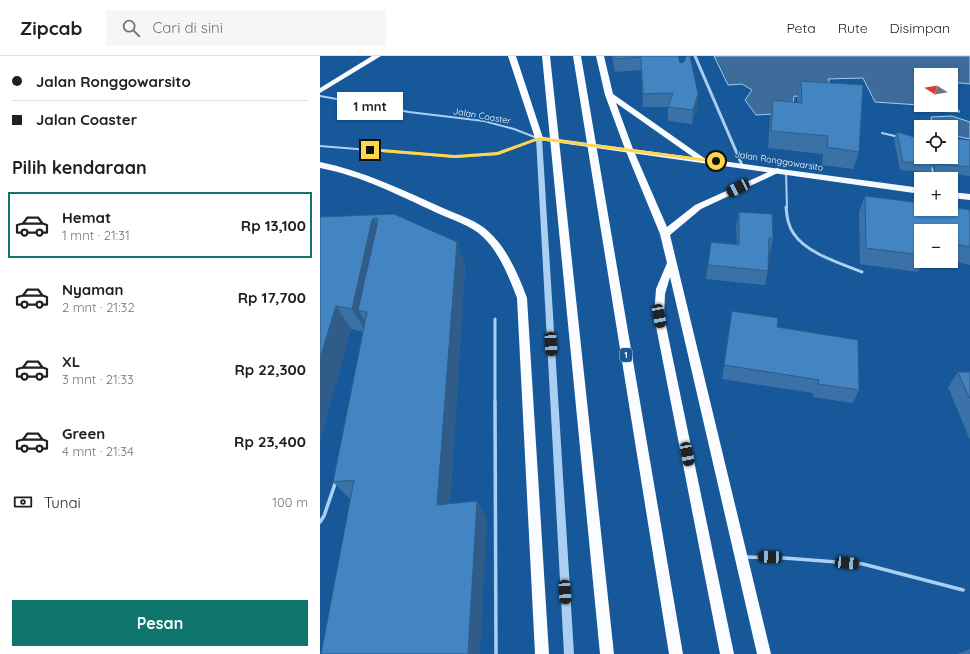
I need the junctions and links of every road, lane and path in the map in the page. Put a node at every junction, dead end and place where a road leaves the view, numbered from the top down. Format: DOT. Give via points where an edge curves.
graph roads {
  1 [pos="377,56"];
  2 [pos="512,56"];
  3 [pos="546,56"];
  4 [pos="577,56"];
  5 [pos="600,56"];
  6 [pos="695,56"];
  7 [pos="320,91"];
  8 [pos="609,95"];
  9 [pos="320,96"];
  10 [pos="882,132"];
  11 [pos="539,138"];
  12 [pos="904,139"];
  13 [pos="320,146"];
  14 [pos="629,149"];
  15 [pos="703,160"];
  16 [pos="320,165"];
  17 [pos="742,165"];
  18 [pos="782,172"];
  19 [pos="914,189"];
  20 [pos="958,196"];
  21 [pos="970,197"];
  22 [pos="665,234"];
  23 [pos="672,263"];
  24 [pos="862,272"];
  25 [pos="495,319"];
  26 [pos="336,480"];
  27 [pos="320,522"];
  28 [pos="741,556"];
  29 [pos="963,590"];
  30 [pos="496,654"];
  31 [pos="542,654"];
  32 [pos="569,654"];
  33 [pos="607,654"];
  34 [pos="676,654"];
  35 [pos="727,654"];
  36 [pos="764,654"];
  1 -- 7 [label="highway"];
  2 -- 11 [label="highway"];
  3 -- 33 [label="highway"];
  4 -- 34 [label="highway, 1"];
  5 -- 8 [label="highway"];
  6 -- 17 [label="street"];
  8 -- 14 [label="highway"];
  8 -- 15 [label="highway"];
  9 -- 11 [label="lane, Jalan Coaster" via="409,112 484,121"];
  10 -- 12 [label="lane"];
  11 -- 13 [label="lane" via="498,154 455,157"];
  11 -- 14 [label="main road, Jalan Ronggowarsito"];
  11 -- 32 [label="street"];
  14 -- 15 [label="main road, Jalan Ronggowarsito"];
  14 -- 22 [label="highway"];
  15 -- 17 [label="main road, Jalan Ronggowarsito"];
  16 -- 31 [label="highway" via="341,168 384,183 486,233 516,280 522,298"];
  17 -- 18 [label="main road, Jalan Ronggowarsito"];
  18 -- 19 [label="main road, Jalan Ronggowarsito"];
  18 -- 22 [label="highway" via="698,207"];
  18 -- 24 [label="lane" via="790,229 800,241 815,252"];
  20 -- 21 [label="main road"];
  22 -- 23 [label="highway"];
  23 -- 28 [label="highway"];
  23 -- 35 [label="highway" via="659,297 659,316"];
  25 -- 30 [label="lane"];
  26 -- 27 [label="lane"];
  28 -- 29 [label="lane" via="863,564"];
  28 -- 36 [label="highway"];
}
